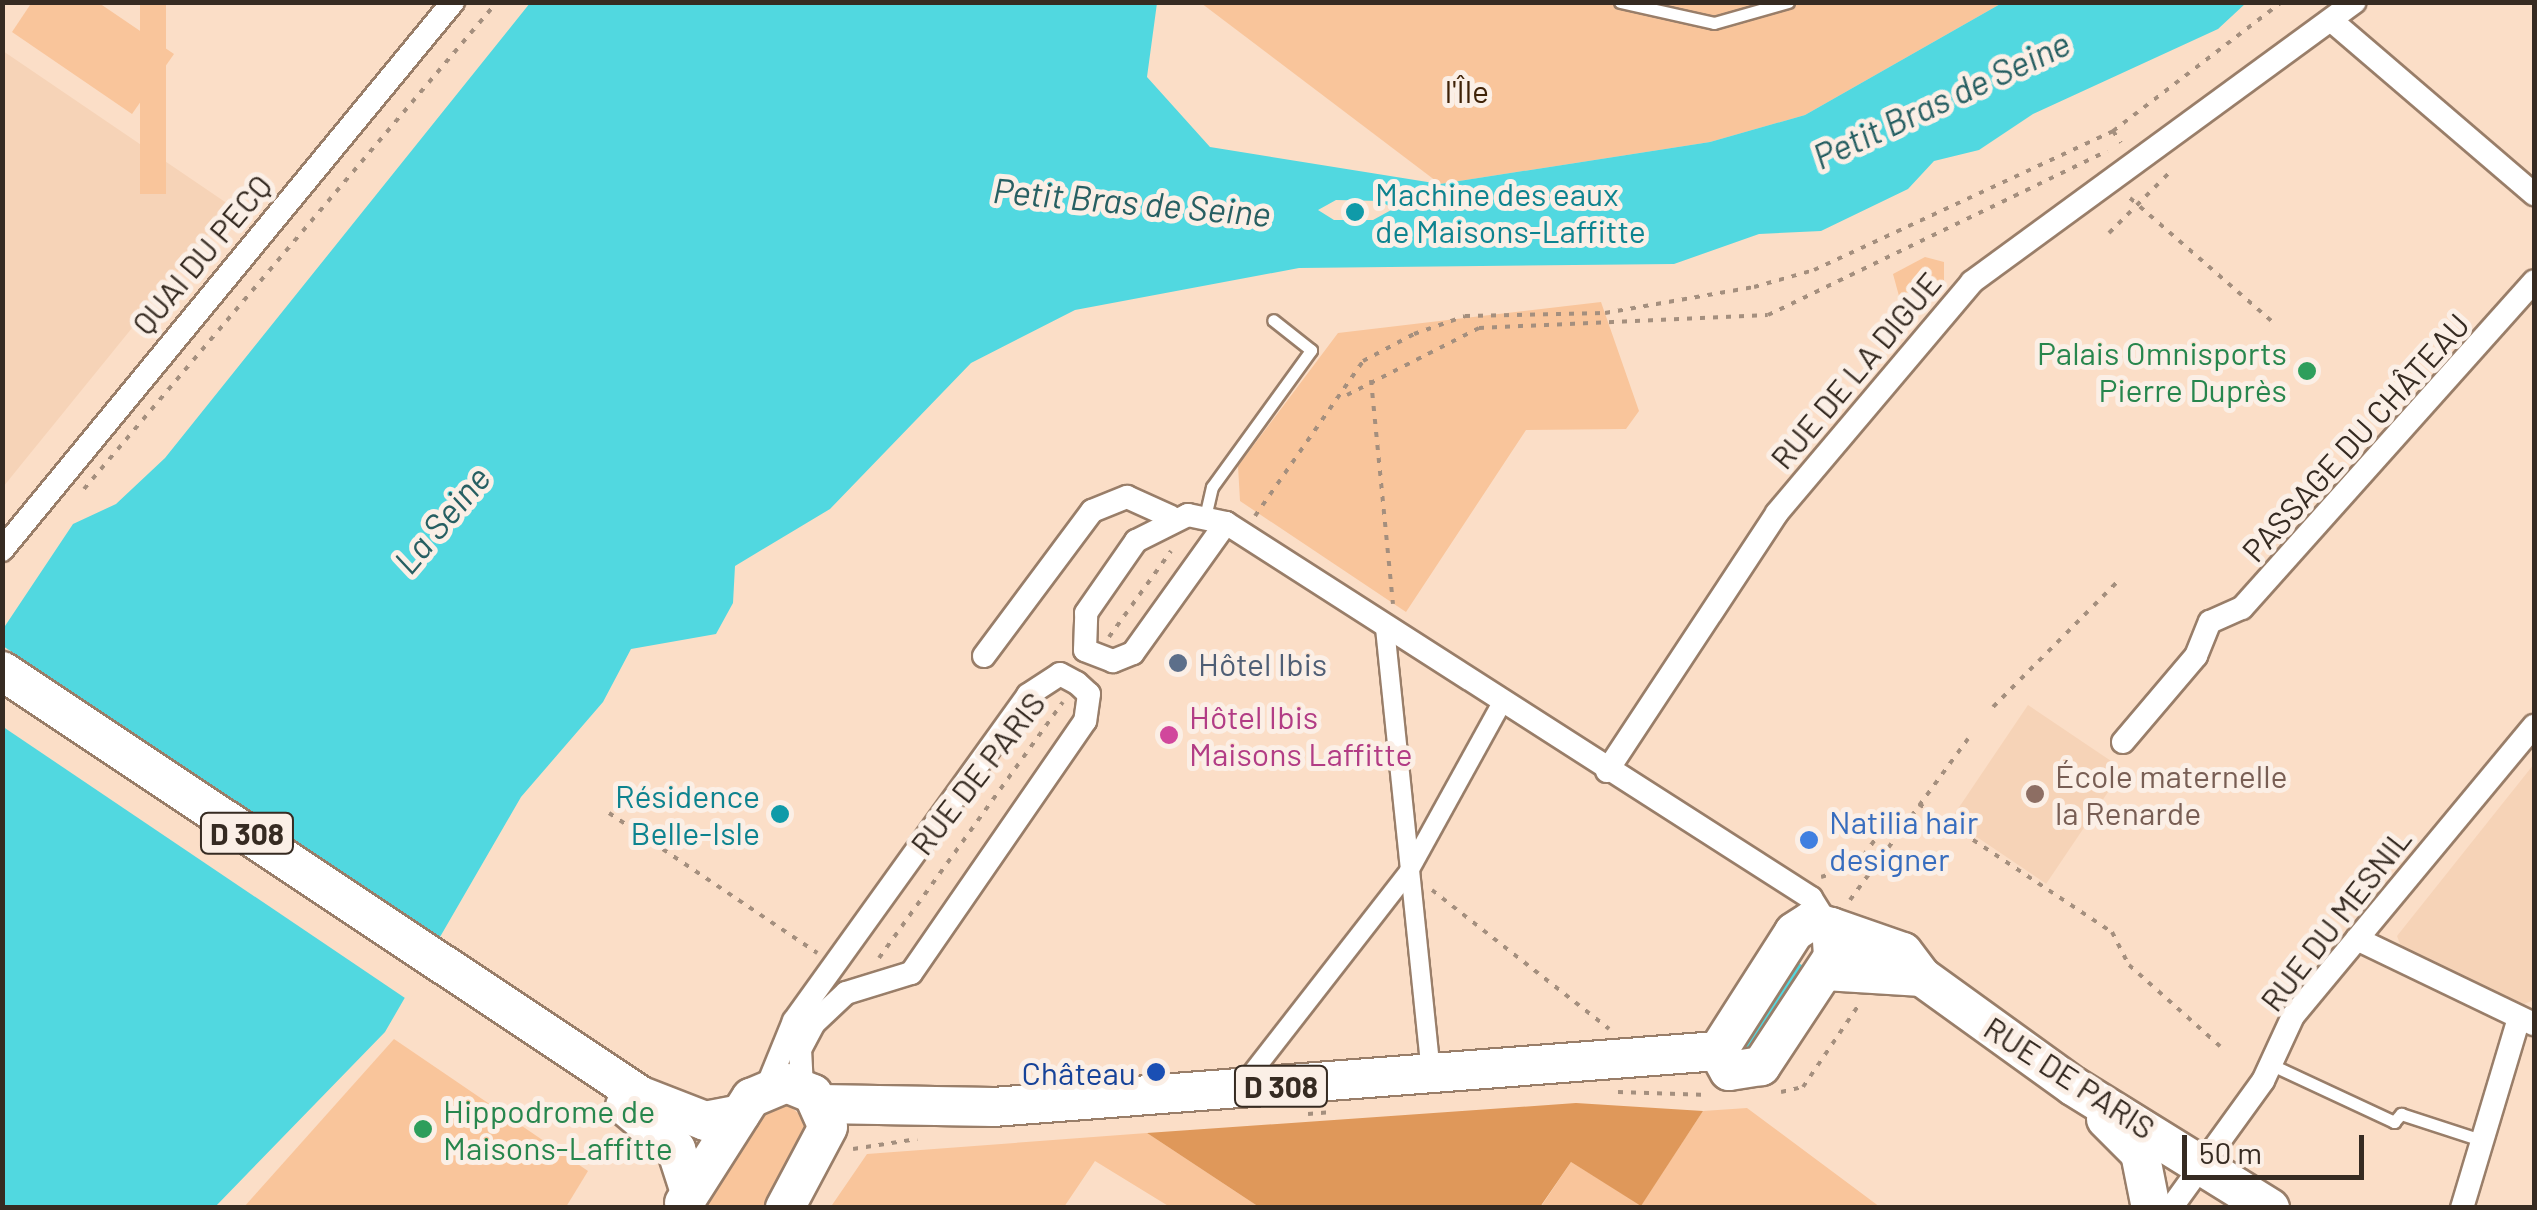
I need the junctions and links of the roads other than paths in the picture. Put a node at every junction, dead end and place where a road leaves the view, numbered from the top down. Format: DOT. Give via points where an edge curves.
graph roads {
  1 [pos="453,2"];
  2 [pos="1620,2"];
  3 [pos="1788,2"];
  4 [pos="2355,2"];
  5 [pos="2332,21"];
  6 [pos="2534,194"];
  7 [pos="2534,281"];
  8 [pos="1273,320"];
  9 [pos="1171,516"];
  10 [pos="1226,525"];
  11 [pos="2,550"];
  12 [pos="1385,628"];
  13 [pos="984,656"];
  14 [pos="2,671"];
  15 [pos="2,690"];
  16 [pos="1501,704"];
  17 [pos="2534,726"];
  18 [pos="2122,742"];
  19 [pos="1607,771"];
  20 [pos="1409,871"];
  21 [pos="1819,925"];
  22 [pos="2357,939"];
  23 [pos="1825,970"];
  24 [pos="1922,977"];
  25 [pos="488,1001"];
  26 [pos="2527,1021"];
  27 [pos="1718,1051"];
  28 [pos="1568,1065"];
  29 [pos="2272,1066"];
  30 [pos="1430,1073"];
  31 [pos="1751,1073"];
  32 [pos="2073,1086"];
  33 [pos="1240,1089"];
  34 [pos="797,1093"];
  35 [pos="993,1107"];
  36 [pos="740,1114"];
  37 [pos="2481,1140"];
  38 [pos="824,1145"];
  39 [pos="2206,1165"];
  40 [pos="686,1200"];
  41 [pos="2251,1202"];
  42 [pos="785,1208"];
  43 [pos="2151,1208"];
  44 [pos="2171,1208"];
  45 [pos="2462,1208"];
  1 -- 11 [label="street, QUAI DU PECQ"];
  2 -- 3 [label="lane" via="1714,24"];
  4 -- 5 [label="street, RUE DE LA DIGUE"];
  5 -- 6 [label="street"];
  5 -- 19 [label="street, RUE DE LA DIGUE" via="2129,153 2109,179 1972,282 1777,514"];
  7 -- 18 [label="street, PASSAGE DU CHÂTEAU" via="2268,581 2242,608 2210,622 2196,656"];
  8 -- 10 [label="lane" via="1311,350 1212,487"];
  9 -- 10 [label="street"];
  9 -- 10 [label="street" via="1136,541 1086,613 1084,650 1095,656 1133,653"];
  9 -- 13 [label="street" via="1127,497 1092,511"];
  10 -- 12 [label="street"];
  12 -- 16 [label="street"];
  12 -- 20 [label="street"];
  14 -- 25 [label="main road, D 308"];
  15 -- 25 [label="main road, D 308"];
  16 -- 19 [label="street"];
  16 -- 20 [label="street"];
  17 -- 22 [label="street, RUE DU MESNIL"];
  19 -- 21 [label="street" via="1786,889"];
  20 -- 30 [label="street"];
  20 -- 33 [label="street"];
  21 -- 23 [label="main road"];
  21 -- 24 [label="main road, RUE DE PARIS" via="1872,934"];
  21 -- 27 [label="main road"];
  22 -- 26 [label="street"];
  22 -- 29 [label="street, RUE DU MESNIL" via="2293,1016"];
  23 -- 24 [label="main road"];
  23 -- 31 [label="main road"];
  24 -- 32 [label="main road, RUE DE PARIS"];
  25 -- 36 [label="main road, D 308" via="668,1110 717,1122"];
  25 -- 40 [label="main road, D 308" via="653,1126 685,1164"];
  26 -- 37 [label="street"];
  27 -- 28 [label="main road, D 308"];
  27 -- 31 [label="main road" via="1729,1071"];
  28 -- 30 [label="main road, D 308"];
  28 -- 31 [label="main road, D 308" via="1709,1081"];
  29 -- 37 [label="lane" via="2394,1122 2401,1114"];
  29 -- 39 [label="street, RUE DU MESNIL"];
  30 -- 33 [label="main road, D 308"];
  32 -- 39 [label="main road, RUE DE PARIS"];
  32 -- 43 [label="main road" via="2140,1153"];
  33 -- 35 [label="main road, D 308"];
  34 -- 34 [label="street, RUE DE PARIS" via="780,1044 834,964 1028,696 1060,674 1077,683 1089,694 1085,721 911,973 862,983 830,1003 804,1039"];
  34 -- 35 [label="main road, D 308"];
  34 -- 36 [label="main road"];
  34 -- 38 [label="main road"];
  35 -- 38 [label="main road, D 308"];
  36 -- 40 [label="main road"];
  37 -- 45 [label="street"];
  38 -- 42 [label="main road"];
  39 -- 41 [label="main road, RUE DE PARIS"];
  39 -- 44 [label="street, RUE DU MESNIL"];
}
